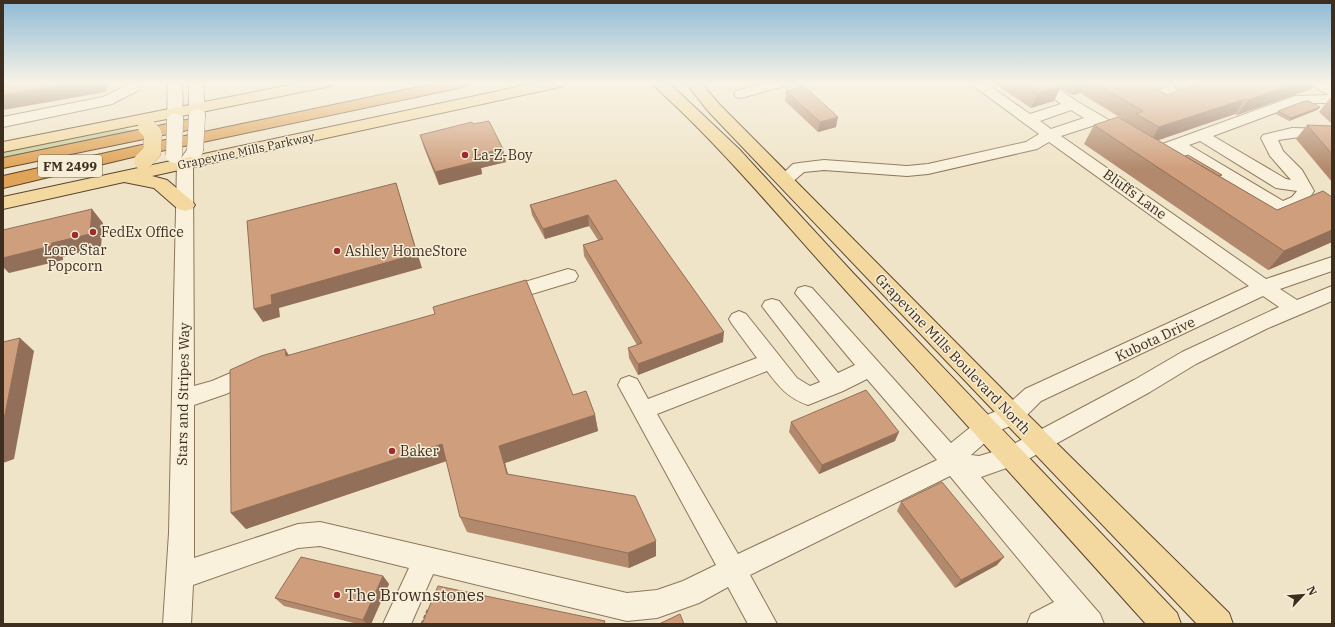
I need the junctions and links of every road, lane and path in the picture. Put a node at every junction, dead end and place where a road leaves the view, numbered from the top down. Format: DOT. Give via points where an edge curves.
graph roads {
  1 [pos="59,111"];
  2 [pos="175,111"];
  3 [pos="200,111"];
  4 [pos="253,111"];
  5 [pos="325,111"];
  6 [pos="412,111"];
  7 [pos="692,111"];
  8 [pos="717,111"];
  9 [pos="1018,111"];
  10 [pos="1053,111"];
  11 [pos="1084,111"];
  12 [pos="1265,111"];
  13 [pos="197,112"];
  14 [pos="175,116"];
  15 [pos="1029,119"];
  16 [pos="1097,119"];
  17 [pos="3,122"];
  18 [pos="139,124"];
  19 [pos="1050,134"];
  20 [pos="1332,134"];
  21 [pos="1201,135"];
  22 [pos="1177,144"];
  23 [pos="3,147"];
  24 [pos="1152,153"];
  25 [pos="185,156"];
  26 [pos="1167,162"];
  27 [pos="3,163"];
  28 [pos="118,178"];
  29 [pos="784,180"];
  30 [pos="3,182"];
  31 [pos="765,186"];
  32 [pos="1303,187"];
  33 [pos="3,203"];
  34 [pos="185,205"];
  35 [pos="1284,209"];
  36 [pos="1256,215"];
  37 [pos="1332,264"];
  38 [pos="568,276"];
  39 [pos="1264,287"];
  40 [pos="805,293"];
  41 [pos="1332,293"];
  42 [pos="485,300"];
  43 [pos="772,306"];
  44 [pos="1294,309"];
  45 [pos="739,319"];
  46 [pos="771,361"];
  47 [pos="274,363"];
  48 [pos="870,367"];
  49 [pos="629,384"];
  50 [pos="835,385"];
  51 [pos="183,399"];
  52 [pos="644,410"];
  53 [pos="1012,415"];
  54 [pos="985,426"];
  55 [pos="1039,442"];
  56 [pos="1013,456"];
  57 [pos="954,463"];
  58 [pos="426,560"];
  59 [pos="732,570"];
  60 [pos="180,576"];
  61 [pos="431,603"];
  62 [pos="1082,615"];
  63 [pos="177,624"];
  64 [pos="397,624"];
  65 [pos="422,624"];
  66 [pos="763,624"];
  67 [pos="1041,624"];
  68 [pos="1166,624"];
  69 [pos="1218,624"];
  1 -- 17 [label="street"];
  2 -- 14 [label="street, Stars and Stripes Way"];
  3 -- 13 [label="main road"];
  4 -- 27 [label="highway, FM 2499"];
  5 -- 30 [label="highway, Grapevine Mills Parkway / FM 2499"];
  6 -- 25 [label="main road, Grapevine Mills Parkway"];
  7 -- 31 [label="main road, Grapevine Mills Boulevard North"];
  8 -- 29 [label="main road, Grapevine Mills Boulevard North"];
  9 -- 15 [label="street, Bluffs Lane"];
  10 -- 15 [label="street"];
  11 -- 16 [label="street"];
  12 -- 21 [label="street"];
  13 -- 14 [label="main road"];
  13 -- 25 [label="street, Stars and Stripes Way, bridge"];
  14 -- 18 [label="main road"];
  14 -- 25 [label="street, Stars and Stripes Way, bridge"];
  15 -- 19 [label="street, Bluffs Lane"];
  16 -- 19 [label="street"];
  16 -- 24 [label="street"];
  18 -- 23 [label="main road"];
  18 -- 28 [label="main road, bridge" via="153,134 152,152"];
  19 -- 29 [label="street" via="1031,146 928,169 907,171 824,165 799,168"];
  19 -- 39 [label="street, Bluffs Lane"];
  20 -- 32 [label="street" via="1278,134 1269,138 1276,153 1296,174"];
  21 -- 22 [label="street"];
  21 -- 32 [label="street" via="1282,184"];
  22 -- 24 [label="street"];
  22 -- 35 [label="street"];
  24 -- 26 [label="street"];
  25 -- 28 [label="main road, Grapevine Mills Parkway"];
  25 -- 34 [label="street, Stars and Stripes Way"];
  28 -- 33 [label="main road, Grapevine Mills Parkway"];
  28 -- 34 [label="main road" via="160,184"];
  29 -- 31 [label="main road"];
  29 -- 53 [label="main road, Grapevine Mills Boulevard North"];
  31 -- 54 [label="main road, Grapevine Mills Boulevard North" via="845,277"];
  32 -- 35 [label="street" via="1306,191 1298,202"];
  34 -- 51 [label="street, Stars and Stripes Way"];
  35 -- 36 [label="street" via="1262,216"];
  37 -- 39 [label="street, Kubota Drive"];
  38 -- 42 [label="street"];
  39 -- 44 [label="street, Bluffs Lane"];
  39 -- 53 [label="street, Kubota Drive" via="1033,394"];
  40 -- 48 [label="street"];
  41 -- 44 [label="street"];
  43 -- 50 [label="street"];
  44 -- 55 [label="street" via="1189,358"];
  45 -- 46 [label="street"];
  46 -- 50 [label="street" via="788,384 808,396"];
  46 -- 52 [label="street"];
  47 -- 51 [label="street" via="218,388"];
  48 -- 50 [label="street"];
  48 -- 57 [label="street"];
  49 -- 52 [label="street"];
  51 -- 60 [label="street, Stars and Stripes Way"];
  52 -- 59 [label="street"];
  53 -- 54 [label="street, Kubota Drive"];
  53 -- 55 [label="main road, Grapevine Mills Boulevard North"];
  54 -- 56 [label="main road, Grapevine Mills Boulevard North"];
  54 -- 57 [label="street" via="958,452"];
  55 -- 56 [label="street"];
  55 -- 69 [label="main road, Grapevine Mills Boulevard North"];
  56 -- 57 [label="street" via="979,467"];
  56 -- 68 [label="main road, Grapevine Mills Boulevard North"];
  57 -- 59 [label="street"];
  57 -- 62 [label="street"];
  58 -- 59 [label="street" via="627,607 657,604 689,593"];
  58 -- 60 [label="street" via="320,534 298,536"];
  58 -- 64 [label="street"];
  59 -- 66 [label="street"];
  60 -- 63 [label="street, Stars and Stripes Way"];
  61 -- 65 [label="path"];
  62 -- 67 [label="street"];
}
